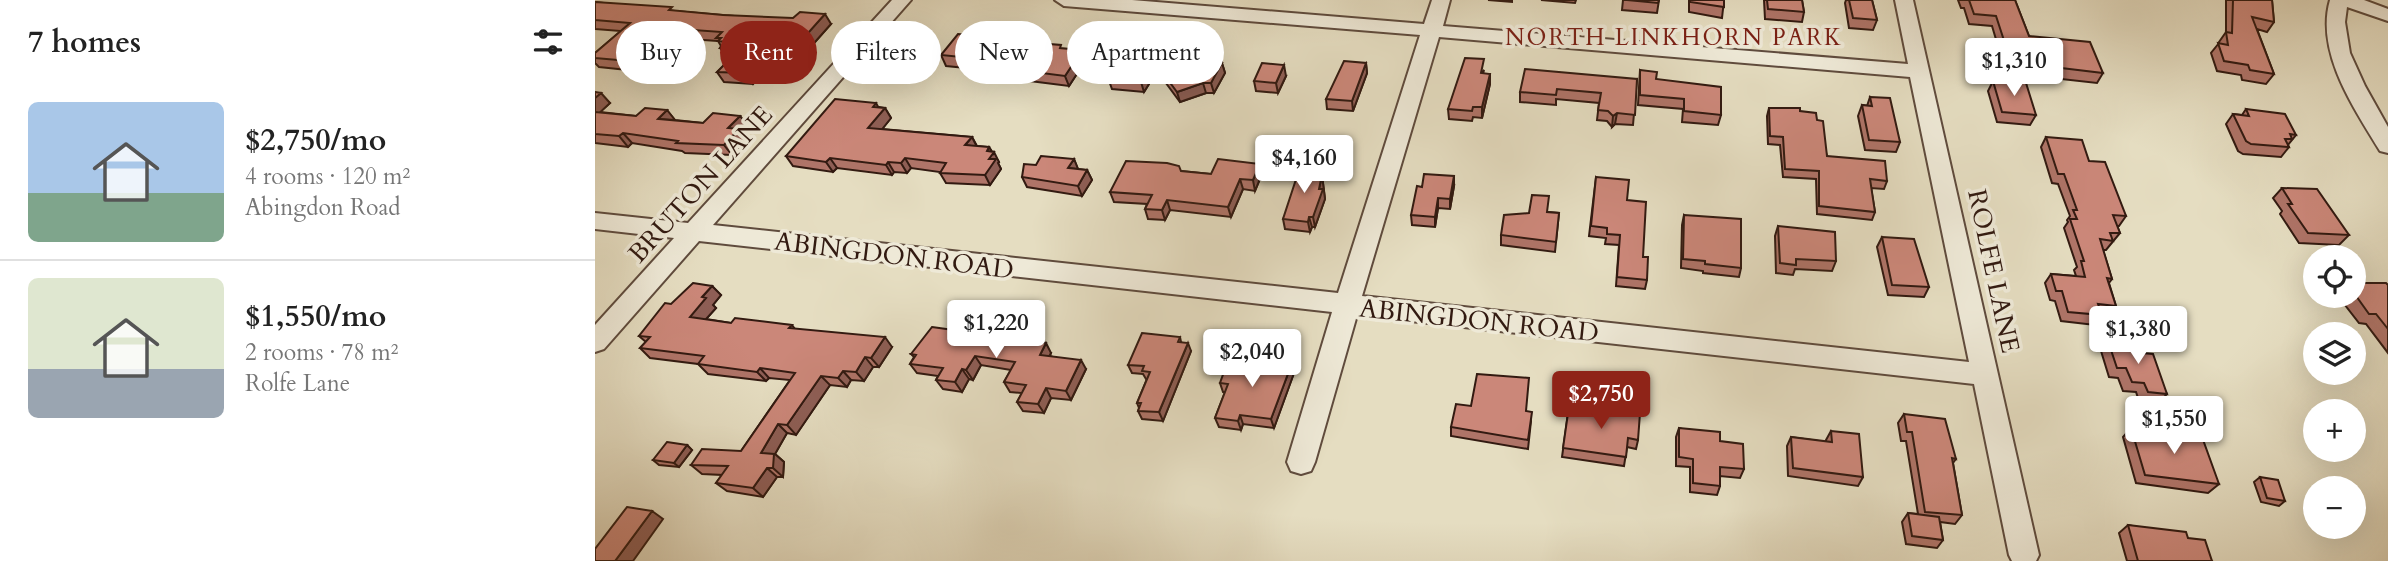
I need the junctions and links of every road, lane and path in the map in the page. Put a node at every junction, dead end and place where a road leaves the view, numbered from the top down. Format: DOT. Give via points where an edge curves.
graph roads {
  1 [pos="902,0"];
  2 [pos="1064,0"];
  3 [pos="1441,0"];
  4 [pos="1905,0"];
  5 [pos="2339,0"];
  6 [pos="2346,0"];
  7 [pos="2388,15"];
  8 [pos="1432,32"];
  9 [pos="1920,71"];
  10 [pos="2388,146"];
  11 [pos="595,221"];
  12 [pos="694,232"];
  13 [pos="1347,305"];
  14 [pos="595,342"];
  15 [pos="1987,376"];
  16 [pos="1301,462"];
  17 [pos="2024,555"];
  1 -- 12 [label="street, BRUTON LANE"];
  2 -- 8 [label="street"];
  3 -- 8 [label="street"];
  4 -- 9 [label="street, ROLFE LANE"];
  5 -- 10 [label="street" via="2335,22 2341,54"];
  6 -- 7 [label="street"];
  8 -- 9 [label="street"];
  8 -- 13 [label="street"];
  9 -- 15 [label="street, ROLFE LANE"];
  11 -- 12 [label="street, ABINGDON ROAD"];
  12 -- 13 [label="street, ABINGDON ROAD"];
  12 -- 14 [label="street, BRUTON LANE"];
  13 -- 15 [label="street, ABINGDON ROAD"];
  13 -- 16 [label="street"];
  15 -- 17 [label="street, ROLFE LANE"];
}
